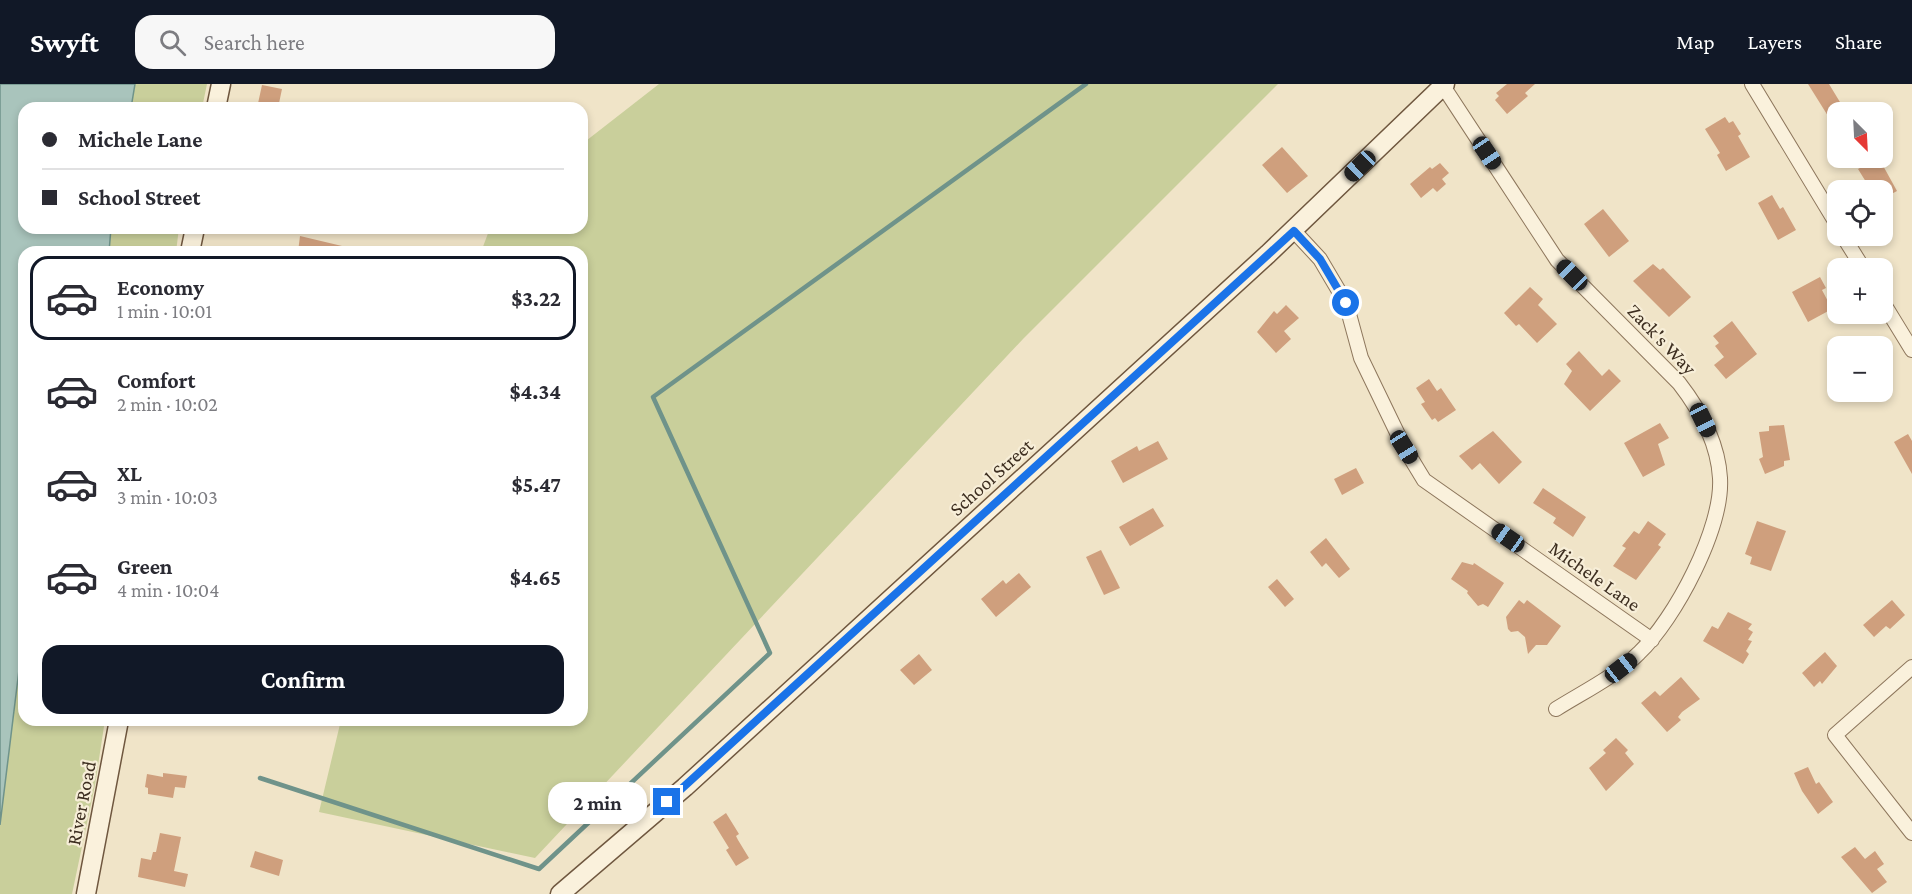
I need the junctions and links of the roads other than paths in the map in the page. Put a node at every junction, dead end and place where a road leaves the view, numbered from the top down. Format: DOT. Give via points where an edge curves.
graph roads {
  1 [pos="221,84"];
  2 [pos="1752,84"];
  3 [pos="1444,85"];
  4 [pos="217,102"];
  5 [pos="1827,208"];
  6 [pos="1294,231"];
  7 [pos="1893,319"];
  8 [pos="1912,350"];
  9 [pos="1653,640"];
  10 [pos="1912,667"];
  11 [pos="1556,709"];
  12 [pos="118,726"];
  13 [pos="1912,833"];
  14 [pos="86,894"];
  15 [pos="560,894"];
  1 -- 4 [label="street"];
  2 -- 5 [label="street"];
  3 -- 6 [label="street, School Street"];
  3 -- 9 [label="street, Zack's Way" via="1557,260 1679,383 1696,405 1710,434 1720,479 1713,525 1671,617"];
  6 -- 9 [label="street, Michele Lane" via="1320,259 1346,303 1361,358 1424,480"];
  6 -- 15 [label="street, School Street" via="685,787"];
  7 -- 8 [label="street"];
  9 -- 11 [label="street, Zack's Way" via="1621,668"];
  10 -- 13 [label="street" via="1835,735"];
  12 -- 14 [label="street, River Road"];
}
